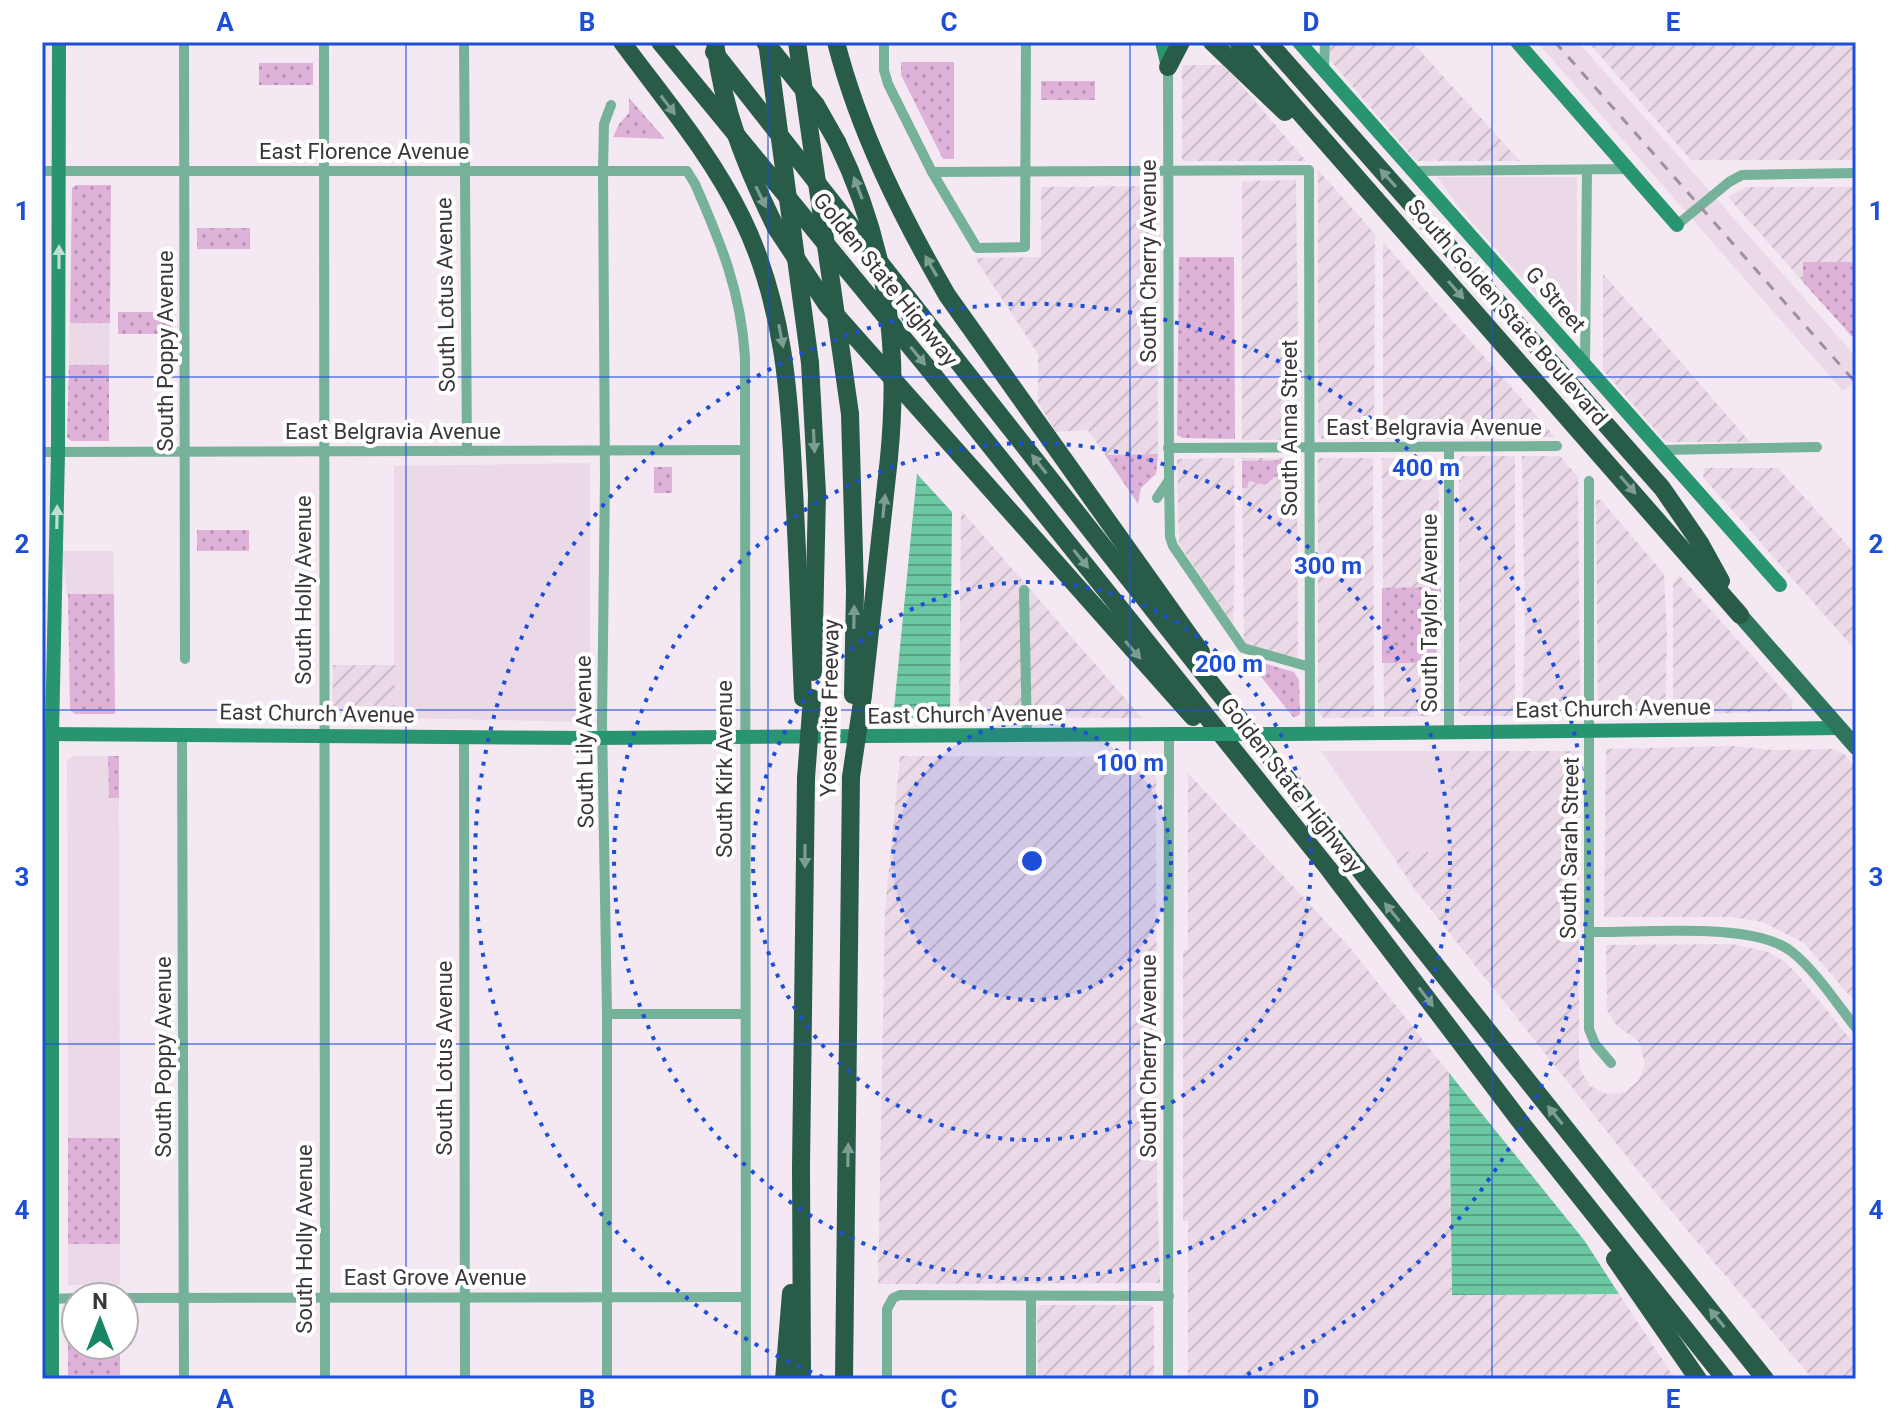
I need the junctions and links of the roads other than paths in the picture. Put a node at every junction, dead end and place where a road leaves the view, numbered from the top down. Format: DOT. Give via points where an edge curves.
graph roads {
  1 [pos="59,42"];
  2 [pos="184,42"];
  3 [pos="324,42"];
  4 [pos="464,42"];
  5 [pos="622,42"];
  6 [pos="660,42"];
  7 [pos="706,42"];
  8 [pos="715,42"];
  9 [pos="766,42"];
  10 [pos="797,42"];
  11 [pos="836,42"];
  12 [pos="884,42"];
  13 [pos="1026,42"];
  14 [pos="1162,42"];
  15 [pos="1169,42"];
  16 [pos="1181,42"];
  17 [pos="1212,42"];
  18 [pos="1238,42"];
  19 [pos="1268,42"];
  20 [pos="1299,42"];
  21 [pos="1325,42"];
  22 [pos="1517,42"];
  23 [pos="1168,67"];
  24 [pos="1324,70"];
  25 [pos="611,105"];
  26 [pos="1628,169"];
  27 [pos="1587,170"];
  28 [pos="42,171"];
  29 [pos="60,171"];
  30 [pos="184,171"];
  31 [pos="324,171"];
  32 [pos="464,171"];
  33 [pos="603,171"];
  34 [pos="687,171"];
  35 [pos="1026,171"];
  36 [pos="1168,171"];
  37 [pos="1413,171"];
  38 [pos="932,172"];
  39 [pos="1856,173"];
  40 [pos="1677,225"];
  41 [pos="1426,255"];
  42 [pos="1585,366"];
  43 [pos="1557,446"];
  44 [pos="1309,447"];
  45 [pos="1449,447"];
  46 [pos="1817,447"];
  47 [pos="1168,448"];
  48 [pos="744,450"];
  49 [pos="1660,450"];
  50 [pos="324,451"];
  51 [pos="467,451"];
  52 [pos="605,451"];
  53 [pos="42,452"];
  54 [pos="58,452"];
  55 [pos="186,452"];
  56 [pos="1169,480"];
  57 [pos="1589,481"];
  58 [pos="1157,498"];
  59 [pos="1780,585"];
  60 [pos="1024,590"];
  61 [pos="1740,615"];
  62 [pos="185,659"];
  63 [pos="1310,667"];
  64 [pos="858,695"];
  65 [pos="808,698"];
  66 [pos="1840,728"];
  67 [pos="1590,730"];
  68 [pos="1449,732"];
  69 [pos="1310,733"];
  70 [pos="47,734"];
  71 [pos="182,734"];
  72 [pos="1171,734"];
  73 [pos="323,735"];
  74 [pos="1027,736"];
  75 [pos="464,737"];
  76 [pos="603,738"];
  77 [pos="744,738"];
  78 [pos="1856,747"];
  79 [pos="1347,855"];
  80 [pos="1328,868"];
  81 [pos="1591,932"];
  82 [pos="607,1014"];
  83 [pos="745,1014"];
  84 [pos="1856,1028"];
  85 [pos="1611,1063"];
  86 [pos="1523,1125"];
  87 [pos="801,1167"];
  88 [pos="847,1233"];
  89 [pos="184,1296"];
  90 [pos="1031,1296"];
  91 [pos="1169,1296"];
  92 [pos="47,1297"];
  93 [pos="140,1297"];
  94 [pos="325,1297"];
  95 [pos="465,1297"];
  96 [pos="607,1297"];
  97 [pos="746,1297"];
  98 [pos="52,1379"];
  99 [pos="184,1379"];
  100 [pos="325,1379"];
  101 [pos="465,1379"];
  102 [pos="607,1379"];
  103 [pos="746,1379"];
  104 [pos="784,1379"];
  105 [pos="802,1379"];
  106 [pos="844,1379"];
  107 [pos="854,1379"];
  108 [pos="887,1379"];
  109 [pos="1031,1379"];
  110 [pos="1168,1379"];
  111 [pos="1698,1379"];
  112 [pos="1725,1379"];
  113 [pos="1765,1379"];
  1 -- 29 [label="street"];
  2 -- 30 [label="street, South Poppy Avenue"];
  3 -- 31 [label="street, South Holly Avenue"];
  4 -- 32 [label="street, South Lotus Avenue"];
  5 -- 65 [label="highway, one-way" via="729,191 774,306 790,407"];
  6 -- 80 [label="highway, Golden State Highway, one-way"];
  79 -- 7 [label="highway, Golden State Highway, one-way"];
  8 -- 80 [label="highway, one-way, bridge" via="722,86 750,176 776,228 827,305"];
  64 -- 9 [label="highway, one-way, bridge" via="889,458 894,381 888,303 870,225 837,142 816,105"];
  9 -- 65 [label="highway, Yosemite Freeway, one-way, bridge" via="810,363 817,494"];
  64 -- 10 [label="highway, Yosemite Freeway, one-way, bridge" via="850,414"];
  79 -- 11 [label="highway, one-way" via="1310,795 1213,670 947,295 884,175"];
  12 -- 38 [label="street" via="885,78"];
  13 -- 35 [label="street"];
  14 -- 23 [label="street"];
  15 -- 23 [label="street, South Cherry Avenue"];
  16 -- 23 [label="highway"];
  17 -- 41 [label="highway"];
  18 -- 41 [label="highway, South Golden State Boulevard"];
  61 -- 19 [label="highway, South Golden State Boulevard, one-way" via="1662,488"];
  20 -- 24 [label="street, G Street"];
  21 -- 24 [label="street"];
  22 -- 26 [label="street"];
  23 -- 36 [label="street, South Cherry Avenue"];
  24 -- 37 [label="street, G Street"];
  25 -- 33 [label="street, South Lily Avenue" via="604,124"];
  26 -- 27 [label="street"];
  26 -- 40 [label="street"];
  27 -- 37 [label="street"];
  27 -- 42 [label="street"];
  28 -- 29 [label="street, East Florence Avenue"];
  29 -- 30 [label="street, East Florence Avenue"];
  54 -- 29 [label="street, one-way"];
  30 -- 31 [label="street, East Florence Avenue"];
  30 -- 55 [label="street, South Poppy Avenue"];
  31 -- 32 [label="street, East Florence Avenue"];
  31 -- 50 [label="street, South Holly Avenue"];
  32 -- 33 [label="street, East Florence Avenue"];
  32 -- 51 [label="street, South Lotus Avenue"];
  33 -- 34 [label="street, East Florence Avenue"];
  33 -- 52 [label="street, South Lily Avenue"];
  34 -- 48 [label="street, South Kirk Avenue" via="721,244 739,303 745,357"];
  35 -- 36 [label="street"];
  35 -- 38 [label="street"];
  35 -- 38 [label="street" via="1025,247 977,248"];
  36 -- 44 [label="street, South Anna Street" via="1309,170"];
  36 -- 47 [label="street, South Cherry Avenue"];
  37 -- 42 [label="street, G Street"];
  39 -- 40 [label="street" via="1742,175"];
  41 -- 61 [label="highway, South Golden State Boulevard, one-way"];
  42 -- 49 [label="street, G Street"];
  43 -- 45 [label="street, East Belgravia Avenue"];
  44 -- 45 [label="street, East Belgravia Avenue"];
  44 -- 47 [label="street, East Belgravia Avenue"];
  44 -- 63 [label="street, South Anna Street"];
  45 -- 68 [label="street, South Taylor Avenue"];
  46 -- 49 [label="street"];
  47 -- 56 [label="street, South Cherry Avenue"];
  48 -- 52 [label="street, East Belgravia Avenue"];
  48 -- 77 [label="street, South Kirk Avenue"];
  49 -- 59 [label="street, G Street"];
  50 -- 51 [label="street, East Belgravia Avenue"];
  50 -- 55 [label="street, East Belgravia Avenue"];
  50 -- 73 [label="street, South Holly Avenue"];
  51 -- 52 [label="street, East Belgravia Avenue"];
  52 -- 76 [label="street, South Lily Avenue"];
  53 -- 54 [label="street, East Belgravia Avenue"];
  54 -- 55 [label="street, East Belgravia Avenue"];
  70 -- 54 [label="street, one-way"];
  55 -- 62 [label="street, South Poppy Avenue"];
  56 -- 58 [label="street"];
  56 -- 63 [label="street, South Cherry Avenue" via="1173,546 1243,648"];
  57 -- 67 [label="street, South Sarah Street"];
  60 -- 74 [label="street"];
  61 -- 66 [label="main road, South Golden State Boulevard"];
  63 -- 69 [label="street, South Anna Street"];
  88 -- 64 [label="highway, Yosemite Freeway, one-way, bridge" via="851,777"];
  65 -- 87 [label="highway, Yosemite Freeway, one-way, bridge"];
  66 -- 67 [label="street, East Church Avenue"];
  66 -- 78 [label="main road, South Golden State Boulevard"];
  67 -- 68 [label="street, East Church Avenue"];
  67 -- 81 [label="street, South Sarah Street"];
  68 -- 69 [label="street, East Church Avenue"];
  69 -- 72 [label="street, East Church Avenue, bridge"];
  70 -- 71 [label="street, East Church Avenue"];
  70 -- 92 [label="street"];
  71 -- 73 [label="street, East Church Avenue"];
  71 -- 89 [label="street, South Poppy Avenue"];
  72 -- 74 [label="street, East Church Avenue"];
  72 -- 91 [label="street, South Cherry Avenue"];
  73 -- 75 [label="street, East Church Avenue"];
  73 -- 94 [label="street, South Holly Avenue"];
  74 -- 77 [label="street, East Church Avenue"];
  75 -- 76 [label="street, East Church Avenue"];
  75 -- 95 [label="street, South Lotus Avenue"];
  76 -- 77 [label="street, East Church Avenue"];
  76 -- 82 [label="street, South Lily Avenue"];
  77 -- 83 [label="street, South Kirk Avenue"];
  113 -- 79 [label="highway, Golden State Highway, one-way"];
  80 -- 86 [label="highway, Golden State Highway, one-way"];
  81 -- 84 [label="street" via="1735,932 1764,937 1797,956"];
  81 -- 85 [label="street, South Sarah Street" via="1589,1029"];
  82 -- 83 [label="street"];
  82 -- 96 [label="street, South Lily Avenue"];
  83 -- 97 [label="street, South Kirk Avenue"];
  86 -- 111 [label="highway"];
  86 -- 112 [label="highway, Golden State Highway"];
  87 -- 104 [label="highway"];
  87 -- 105 [label="highway, Yosemite Freeway"];
  88 -- 106 [label="highway, Yosemite Freeway"];
  88 -- 107 [label="highway"];
  89 -- 93 [label="street, East Grove Avenue"];
  89 -- 94 [label="street, East Grove Avenue"];
  89 -- 99 [label="street, South Poppy Avenue"];
  90 -- 91 [label="street"];
  90 -- 108 [label="street" via="900,1295 887,1309"];
  90 -- 109 [label="street"];
  91 -- 110 [label="street, South Cherry Avenue"];
  92 -- 98 [label="street"];
  94 -- 95 [label="street, East Grove Avenue"];
  94 -- 100 [label="street, South Holly Avenue"];
  95 -- 96 [label="street, East Grove Avenue"];
  95 -- 101 [label="street, South Lotus Avenue"];
  96 -- 97 [label="street, East Grove Avenue"];
  96 -- 102 [label="street, South Lily Avenue"];
  97 -- 103 [label="street, South Kirk Avenue"];
}
